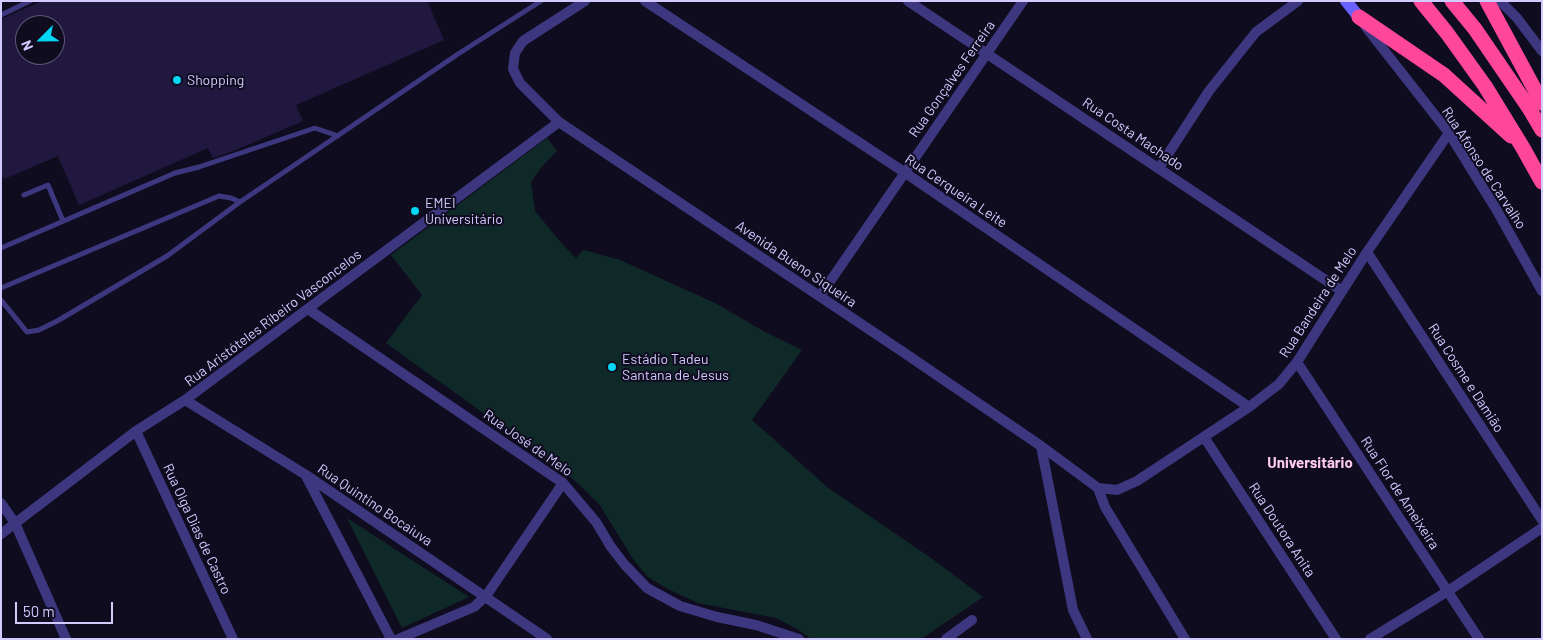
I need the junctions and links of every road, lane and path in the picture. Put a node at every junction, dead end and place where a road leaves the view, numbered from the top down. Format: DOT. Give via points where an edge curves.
graph roads {
  1 [pos="30,1"];
  2 [pos="541,1"];
  3 [pos="586,1"];
  4 [pos="645,1"];
  5 [pos="908,1"];
  6 [pos="1023,1"];
  7 [pos="1298,1"];
  8 [pos="1346,1"];
  9 [pos="1421,1"];
  10 [pos="1452,1"];
  11 [pos="1487,1"];
  12 [pos="1500,1"];
  13 [pos="1,15"];
  14 [pos="1359,17"];
  15 [pos="1542,51"];
  16 [pos="986,53"];
  17 [pos="1542,103"];
  18 [pos="559,122"];
  19 [pos="1542,130"];
  20 [pos="1449,133"];
  21 [pos="338,136"];
  22 [pos="1523,148"];
  23 [pos="1159,168"];
  24 [pos="904,172"];
  25 [pos="1542,182"];
  26 [pos="24,195"];
  27 [pos="240,202"];
  28 [pos="63,221"];
  29 [pos="1,248"];
  30 [pos="1367,252"];
  31 [pos="1,288"];
  32 [pos="1342,291"];
  33 [pos="1542,291"];
  34 [pos="820,296"];
  35 [pos="1,300"];
  36 [pos="308,309"];
  37 [pos="1297,362"];
  38 [pos="185,400"];
  39 [pos="1249,407"];
  40 [pos="136,431"];
  41 [pos="1204,437"];
  42 [pos="1041,446"];
  43 [pos="306,475"];
  44 [pos="563,483"];
  45 [pos="1098,488"];
  46 [pos="1,503"];
  47 [pos="1542,520"];
  48 [pos="15,523"];
  49 [pos="1542,528"];
  50 [pos="1,534"];
  51 [pos="1448,592"];
  52 [pos="486,596"];
  53 [pos="972,620"];
  54 [pos="66,639"];
  55 [pos="233,639"];
  56 [pos="391,639"];
  57 [pos="398,639"];
  58 [pos="547,639"];
  59 [pos="799,639"];
  60 [pos="946,639"];
  61 [pos="1087,639"];
  62 [pos="1185,639"];
  63 [pos="1336,639"];
  64 [pos="1370,639"];
  65 [pos="1479,639"];
  1 -- 13 [label="lane"];
  2 -- 21 [label="lane"];
  3 -- 18 [label="street, Avenida Bueno Siqueira" via="523,42 515,53 513,69 520,83"];
  4 -- 24 [label="street, Rua Cerqueira Leite"];
  5 -- 16 [label="street, Rua Costa Machado"];
  6 -- 16 [label="street, Rua Gonçalves Ferreira"];
  7 -- 23 [label="street" via="1256,32 1209,91"];
  8 -- 14 [label="main road"];
  9 -- 22 [label="highway" via="1486,86"];
  10 -- 19 [label="highway" via="1475,29"];
  11 -- 17 [label="highway"];
  12 -- 15 [label="street"];
  14 -- 20 [label="street, Rua Afonso de Carvalho"];
  14 -- 22 [label="highway" via="1444,75"];
  16 -- 23 [label="street, Rua Costa Machado"];
  16 -- 24 [label="street, Rua Gonçalves Ferreira"];
  18 -- 34 [label="street, Avenida Bueno Siqueira"];
  18 -- 36 [label="street, Rua Aristóteles Ribeiro Vasconcelos"];
  20 -- 30 [label="street, Rua Bandeira de Melo"];
  20 -- 33 [label="street, Rua Afonso de Carvalho"];
  21 -- 27 [label="lane"];
  21 -- 28 [label="lane" via="315,128 175,173"];
  22 -- 25 [label="highway"];
  23 -- 32 [label="street, Rua Costa Machado"];
  24 -- 34 [label="street, Rua Gonçalves Ferreira"];
  24 -- 39 [label="street, Rua Cerqueira Leite"];
  26 -- 28 [label="lane" via="48,185"];
  27 -- 31 [label="lane" via="219,196"];
  27 -- 35 [label="lane" via="167,256 39,330 27,332"];
  28 -- 29 [label="lane"];
  30 -- 32 [label="street, Rua Bandeira de Melo"];
  30 -- 47 [label="street, Rua Cosme e Damião"];
  32 -- 37 [label="street, Rua Bandeira de Melo"];
  34 -- 42 [label="street, Avenida Bueno Siqueira"];
  36 -- 38 [label="street, Rua Aristóteles Ribeiro Vasconcelos"];
  36 -- 44 [label="street, Rua José de Melo"];
  37 -- 39 [label="street, Rua Bandeira de Melo" via="1279,384"];
  37 -- 51 [label="street, Rua Flor de Ameixeira"];
  38 -- 40 [label="street, Rua Aristóteles Ribeiro Vasconcelos"];
  38 -- 43 [label="street, Rua Quintino Bocaiuva"];
  39 -- 41 [label="street, Rua Bandeira de Melo"];
  40 -- 48 [label="street, Rua Aristóteles Ribeiro Vasconcelos"];
  40 -- 55 [label="street, Rua Olga Dias de Castro"];
  41 -- 45 [label="street, Rua Bandeira de Melo" via="1138,481 1116,490"];
  41 -- 63 [label="street, Rua Doutora Anita"];
  42 -- 45 [label="street, Avenida Bueno Siqueira"];
  42 -- 61 [label="street" via="1073,610"];
  43 -- 52 [label="street, Rua Quintino Bocaiuva"];
  43 -- 56 [label="street"];
  44 -- 52 [label="street"];
  44 -- 59 [label="street, Rua José de Melo" via="596,522 625,565 647,588 680,606"];
  45 -- 62 [label="street" via="1105,507"];
  46 -- 48 [label="street"];
  48 -- 50 [label="street, Rua Aristóteles Ribeiro Vasconcelos"];
  48 -- 54 [label="street"];
  49 -- 51 [label="street"];
  51 -- 64 [label="street"];
  51 -- 65 [label="street, Rua Flor de Ameixeira"];
  52 -- 57 [label="street" via="474,607"];
  52 -- 58 [label="street, Rua Quintino Bocaiuva"];
  53 -- 60 [label="street"];
}
